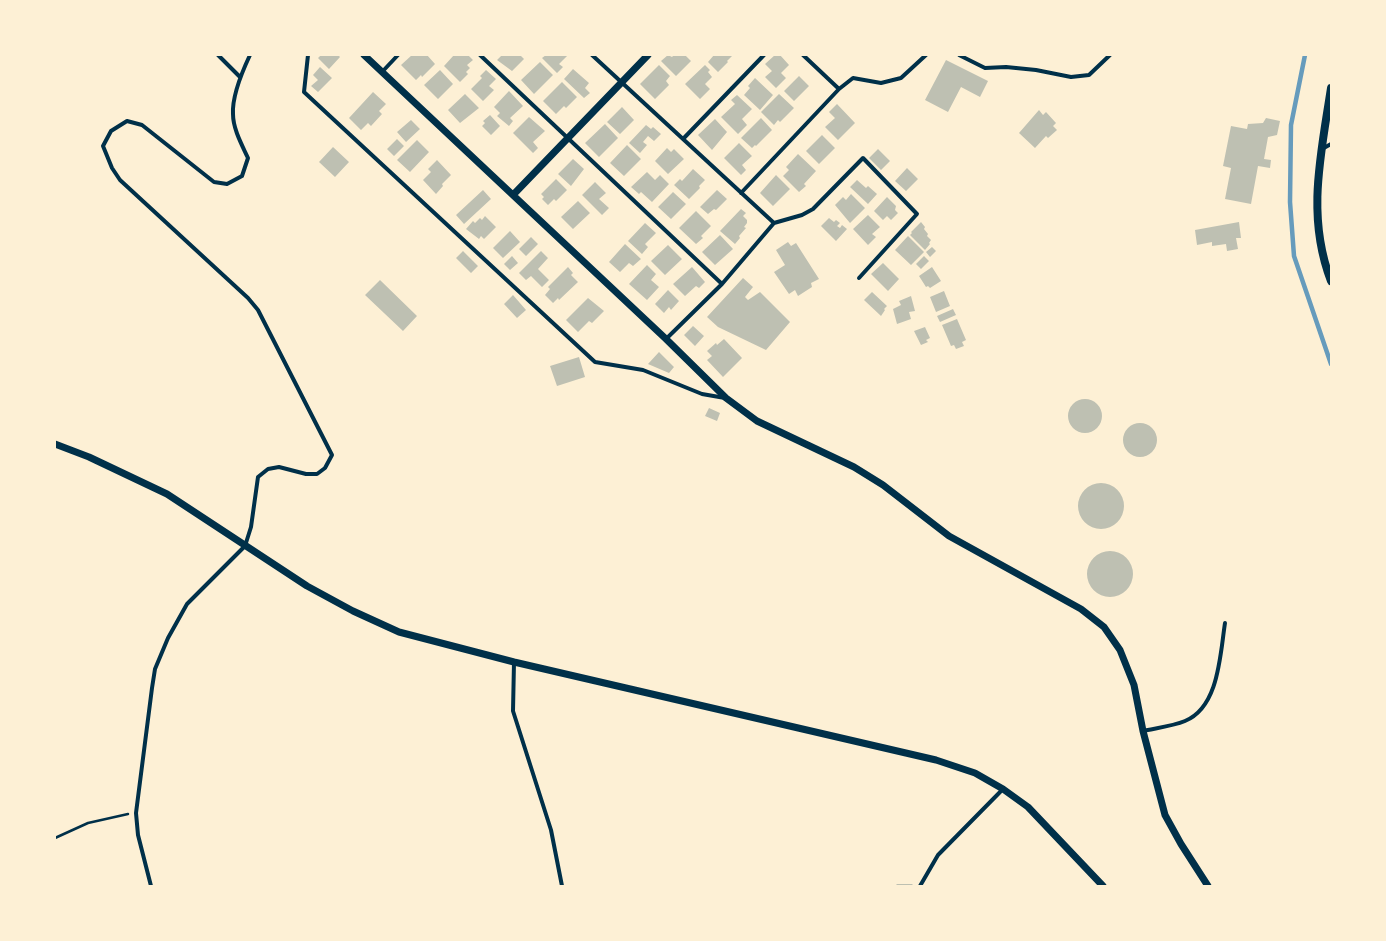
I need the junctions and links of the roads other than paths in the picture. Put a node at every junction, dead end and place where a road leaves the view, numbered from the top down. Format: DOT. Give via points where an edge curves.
graph roads {
  1 [pos="218,55"];
  2 [pos="250,55"];
  3 [pos="308,55"];
  4 [pos="364,55"];
  5 [pos="398,55"];
  6 [pos="480,55"];
  7 [pos="592,55"];
  8 [pos="648,55"];
  9 [pos="764,55"];
  10 [pos="803,55"];
  11 [pos="926,55"];
  12 [pos="959,55"];
  13 [pos="1110,55"];
  14 [pos="382,72"];
  15 [pos="240,77"];
  16 [pos="621,83"];
  17 [pos="1331,88"];
  18 [pos="839,89"];
  19 [pos="567,137"];
  20 [pos="683,139"];
  21 [pos="1331,144"];
  22 [pos="1322,149"];
  23 [pos="741,193"];
  24 [pos="513,195"];
  25 [pos="774,223"];
  26 [pos="859,278"];
  27 [pos="1331,281"];
  28 [pos="722,284"];
  29 [pos="666,339"];
  30 [pos="726,398"];
  31 [pos="55,444"];
  32 [pos="245,546"];
  33 [pos="1225,624"];
  34 [pos="514,662"];
  35 [pos="1143,731"];
  36 [pos="1003,789"];
  37 [pos="151,886"];
  38 [pos="562,886"];
  39 [pos="920,886"];
  40 [pos="1103,886"];
  41 [pos="1208,886"];
  1 -- 15 [label="street"];
  2 -- 15 [label="street"];
  3 -- 30 [label="street" via="304,92 595,362 643,370 702,394"];
  4 -- 14 [label="street"];
  5 -- 14 [label="street"];
  6 -- 19 [label="street"];
  7 -- 16 [label="street"];
  8 -- 16 [label="street"];
  9 -- 20 [label="street"];
  10 -- 18 [label="street"];
  11 -- 18 [label="street" via="901,78 882,83 853,78"];
  12 -- 13 [label="street" via="985,68 1036,70 1071,77 1089,75"];
  14 -- 24 [label="street"];
  15 -- 32 [label="street" via="233,114 237,134 248,158 242,176 227,184 214,182 142,125 127,122 110,131 103,146 120,180 258,310 332,455 325,468 316,474 279,467 268,469 258,478 251,527"];
  16 -- 19 [label="street"];
  16 -- 20 [label="street"];
  17 -- 22 [label="main road"];
  18 -- 23 [label="street"];
  19 -- 24 [label="street"];
  19 -- 28 [label="street"];
  20 -- 23 [label="street"];
  21 -- 22 [label="street"];
  22 -- 27 [label="main road" via="1316,187 1318,229 1323,261"];
  23 -- 25 [label="street"];
  24 -- 29 [label="street"];
  25 -- 26 [label="street" via="813,209 863,158 917,214"];
  25 -- 28 [label="street"];
  28 -- 29 [label="street"];
  29 -- 30 [label="street"];
  30 -- 35 [label="street" via="757,421 854,467 883,485 949,536 1016,572 1087,614 1104,627 1126,662 1134,685"];
  31 -- 32 [label="street" via="167,494"];
  32 -- 34 [label="street" via="307,586 399,632"];
  32 -- 37 [label="street" via="187,604 168,638 156,669 136,813 138,835"];
  33 -- 35 [label="street" via="1212,694 1203,709 1186,721"];
  34 -- 36 [label="street" via="936,760 975,772"];
  34 -- 38 [label="street" via="513,711 551,830"];
  35 -- 41 [label="street" via="1165,815"];
  36 -- 39 [label="street" via="938,855"];
  36 -- 40 [label="street" via="1028,807 1050,828"];
}
